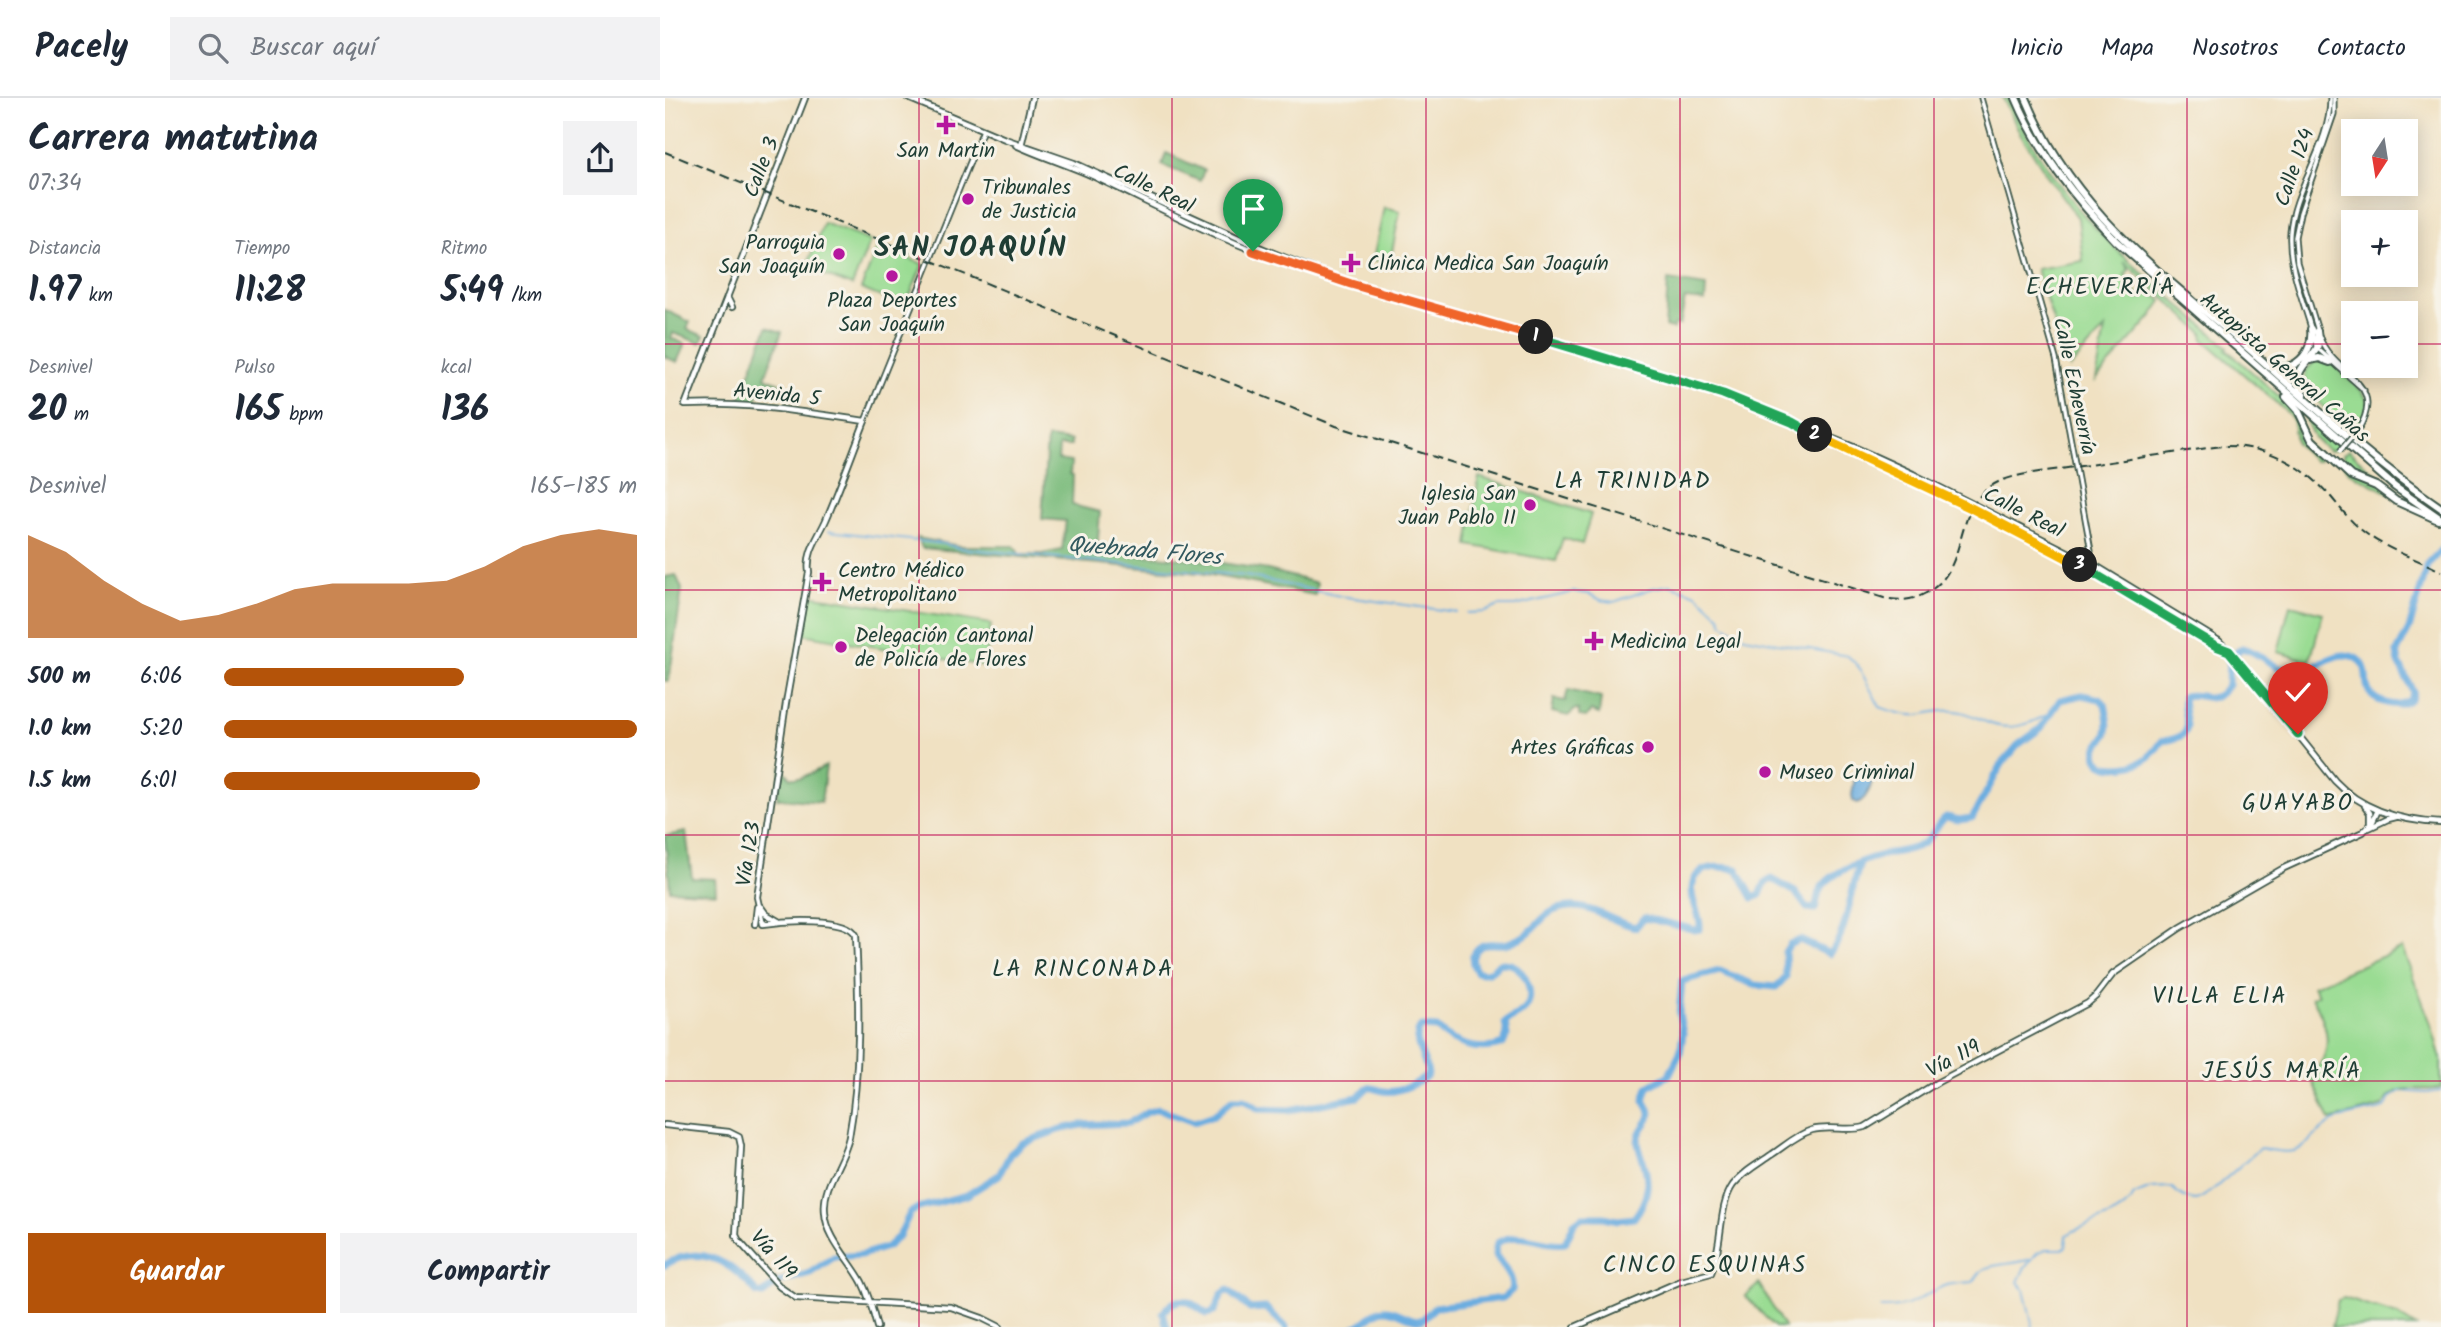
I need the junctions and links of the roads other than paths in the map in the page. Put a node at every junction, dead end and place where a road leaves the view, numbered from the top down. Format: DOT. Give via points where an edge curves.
graph roads {
  1 [pos="805,98"];
  2 [pos="908,98"];
  3 [pos="1032,98"];
  4 [pos="1981,98"];
  5 [pos="2015,98"];
  6 [pos="2026,98"];
  7 [pos="2332,98"];
  8 [pos="983,130"];
  9 [pos="1021,145"];
  10 [pos="1126,187"];
  11 [pos="1146,202"];
  12 [pos="1162,204"];
  13 [pos="1167,212"];
  14 [pos="1190,216"];
  15 [pos="1201,228"];
  16 [pos="1225,232"];
  17 [pos="1331,277"];
  18 [pos="727,296"];
  19 [pos="731,307"];
  20 [pos="2314,330"];
  21 [pos="2235,342"];
  22 [pos="2317,348"];
  23 [pos="2303,360"];
  24 [pos="2332,362"];
  25 [pos="685,405"];
  26 [pos="865,421"];
  27 [pos="1792,422"];
  28 [pos="2343,432"];
  29 [pos="1837,446"];
  30 [pos="1856,448"];
  31 [pos="2333,459"];
  32 [pos="1867,460"];
  33 [pos="2441,508"];
  34 [pos="2441,520"];
  35 [pos="2013,530"];
  36 [pos="2088,562"];
  37 [pos="2094,571"];
  38 [pos="2157,608"];
  39 [pos="2178,614"];
  40 [pos="2183,625"];
  41 [pos="2229,651"];
  42 [pos="2364,805"];
  43 [pos="2378,810"];
  44 [pos="2404,818"];
  45 [pos="2441,823"];
  46 [pos="2368,828"];
  47 [pos="758,899"];
  48 [pos="779,922"];
  49 [pos="755,924"];
  50 [pos="665,1125"];
  51 [pos="871,1304"];
  52 [pos="877,1327"];
  53 [pos="1000,1327"];
  54 [pos="1575,1327"];
  1 -- 18 [label="main road, Calle 3"];
  2 -- 8 [label="main road, Calle Real"];
  3 -- 9 [label="main road"];
  4 -- 36 [label="street, Calle Echeverría" via="2056,359 2091,551"];
  5 -- 21 [label="highway, Autopista General Cañas" via="2048,160 2100,224"];
  6 -- 21 [label="highway, Autopista General Cañas" via="2063,166 2103,220"];
  7 -- 20 [label="street, Calle 124" via="2290,232 2292,258"];
  8 -- 9 [label="main road, Calle Real"];
  8 -- 26 [label="street"];
  9 -- 10 [label="main road, Calle Real"];
  9 -- 11 [label="main road, Calle Real"];
  10 -- 11 [label="main road"];
  10 -- 12 [label="main road, Calle Real"];
  11 -- 12 [label="main road"];
  11 -- 13 [label="main road, Calle Real"];
  12 -- 14 [label="main road, Calle Real"];
  13 -- 14 [label="main road"];
  13 -- 15 [label="main road, Calle Real"];
  14 -- 15 [label="main road"];
  14 -- 16 [label="main road, Calle Real"];
  15 -- 16 [label="main road"];
  15 -- 17 [label="main road, Calle Real"];
  16 -- 17 [label="main road, Calle Real"];
  17 -- 27 [label="main road, Calle Real" via="1723,394"];
  18 -- 19 [label="main road"];
  18 -- 25 [label="main road, Calle 3"];
  20 -- 22 [label="highway"];
  20 -- 23 [label="highway"];
  20 -- 24 [label="street, Calle 124"];
  21 -- 23 [label="highway" via="2275,367"];
  21 -- 28 [label="highway, Autopista General Cañas"];
  21 -- 31 [label="highway" via="2294,405 2309,437"];
  21 -- 34 [label="highway, Autopista General Cañas" via="2395,487"];
  22 -- 23 [label="highway"];
  22 -- 24 [label="highway"];
  23 -- 24 [label="highway" via="2317,357"];
  23 -- 28 [label="highway" via="2298,377 2302,392"];
  24 -- 31 [label="street, Calle 124, bridge" via="2368,399 2358,430"];
  25 -- 26 [label="main road, Avenida 5" via="769,406"];
  26 -- 47 [label="main road, Vía 123" via="808,562"];
  27 -- 29 [label="main road, Calle Real"];
  27 -- 30 [label="main road, Calle Real"];
  28 -- 33 [label="highway, Autopista General Cañas"];
  29 -- 30 [label="main road"];
  29 -- 32 [label="main road, Calle Real"];
  30 -- 32 [label="main road"];
  30 -- 36 [label="main road, Calle Real"];
  31 -- 34 [label="highway" via="2355,478"];
  32 -- 35 [label="main road, Calle Real"];
  35 -- 36 [label="main road"];
  35 -- 37 [label="main road, Calle Real"];
  36 -- 37 [label="main road"];
  36 -- 39 [label="main road, Calle Real"];
  37 -- 38 [label="main road, Calle Real"];
  38 -- 39 [label="main road"];
  38 -- 40 [label="main road, Calle Real"];
  39 -- 40 [label="main road"];
  39 -- 41 [label="main road, Calle Real"];
  40 -- 41 [label="main road, Calle Real"];
  41 -- 42 [label="main road, Calle Real" via="2335,780"];
  42 -- 43 [label="main road, Calle Real"];
  42 -- 46 [label="main road" via="2371,817"];
  43 -- 44 [label="main road, Calle Real"];
  43 -- 46 [label="main road"];
  44 -- 45 [label="main road, Calle Real"];
  44 -- 46 [label="main road" via="2388,818"];
  46 -- 54 [label="main road, Vía 119" via="2284,868 2180,928 2113,974 2088,1003 1938,1082 1870,1125 1856,1130 1818,1129 1793,1139 1742,1174 1733,1186 1725,1203 1711,1273 1681,1280"];
  47 -- 48 [label="main road" via="763,911"];
  47 -- 48 [label="main road, Vía 123" via="763,924"];
  47 -- 49 [label="main road"];
  48 -- 51 [label="main road" via="841,924 856,935 857,1057 850,1130 824,1208 828,1226"];
  50 -- 51 [label="main road, Vía 119" via="739,1137 736,1235 780,1287 796,1298"];
  51 -- 52 [label="main road"];
  51 -- 53 [label="main road, Vía 119" via="951,1307"];
}
